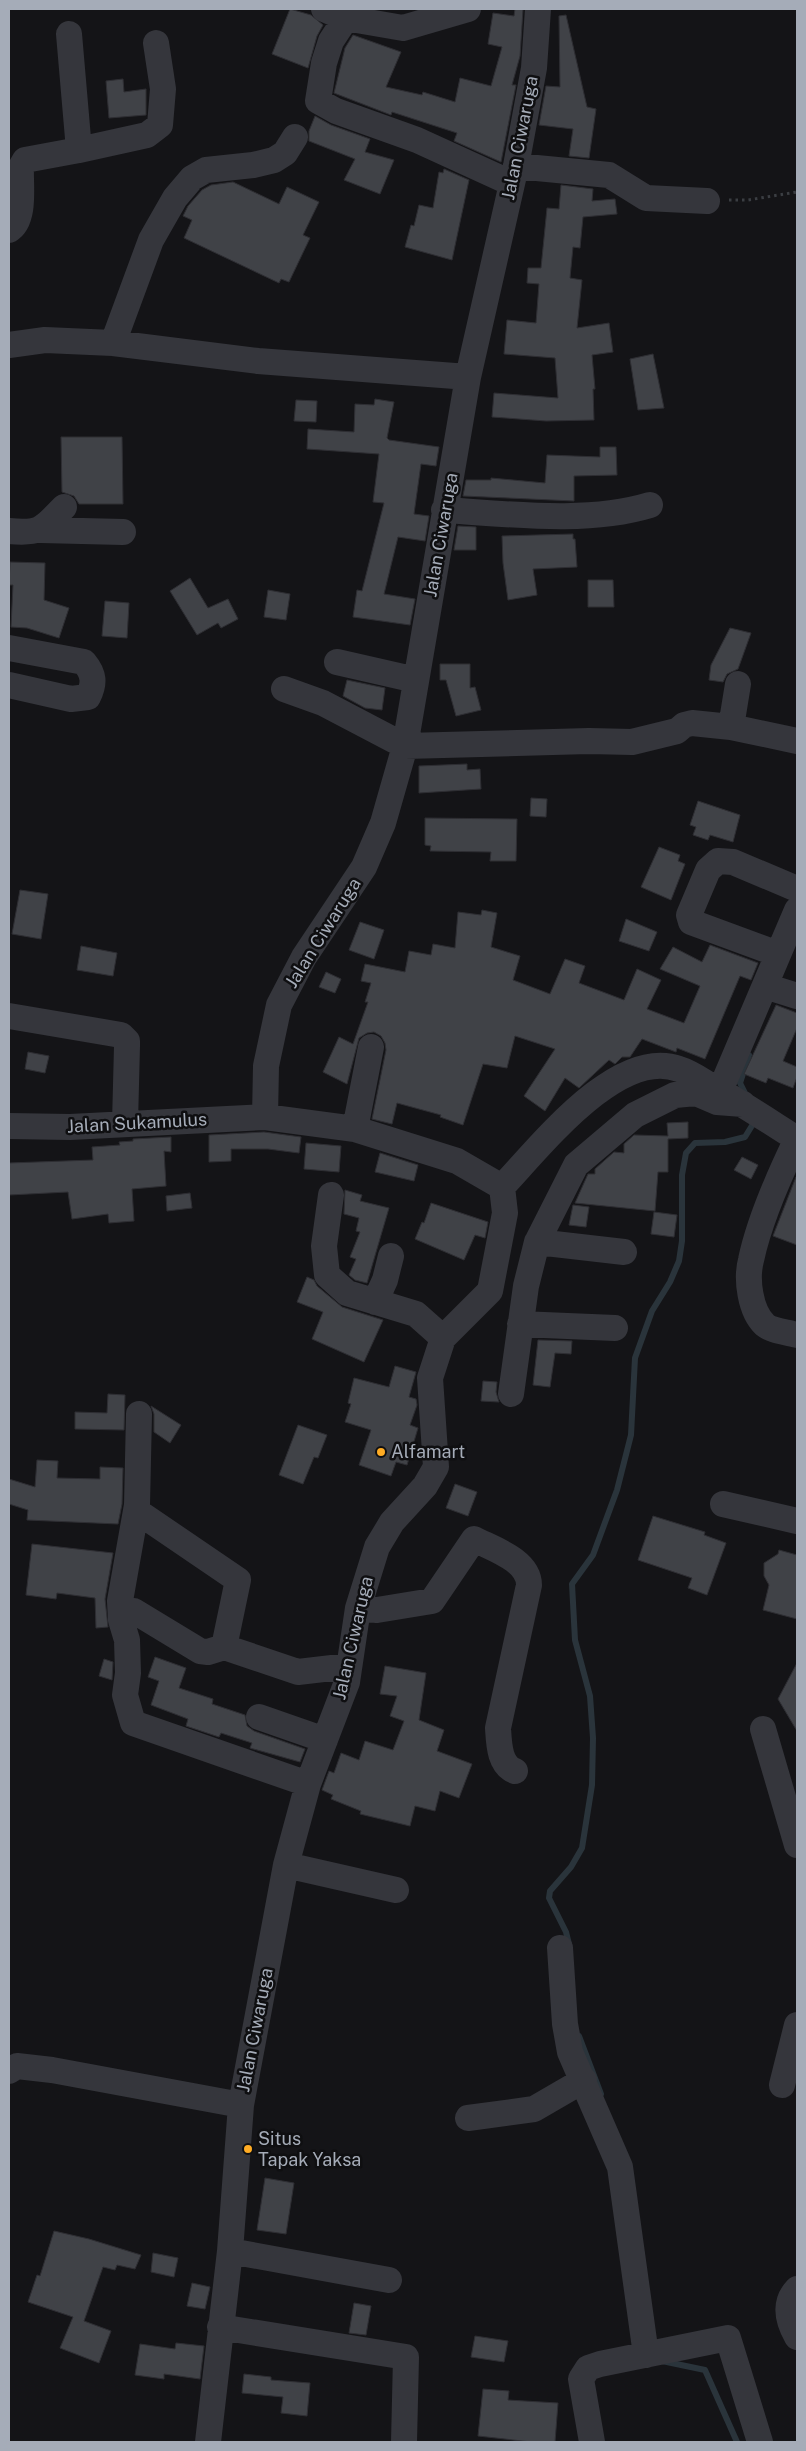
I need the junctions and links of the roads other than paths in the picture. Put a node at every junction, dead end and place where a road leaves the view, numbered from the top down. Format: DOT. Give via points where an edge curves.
graph roads {
  1 [pos="468,9"];
  2 [pos="538,9"];
  3 [pos="340,12"];
  4 [pos="69,34"];
  5 [pos="156,43"];
  6 [pos="295,137"];
  7 [pos="78,150"];
  8 [pos="514,175"];
  9 [pos="707,200"];
  10 [pos="9,230"];
  11 [pos="113,343"];
  12 [pos="9,346"];
  13 [pos="468,377"];
  14 [pos="650,505"];
  15 [pos="64,507"];
  16 [pos="444,510"];
  17 [pos="41,530"];
  18 [pos="9,531"];
  19 [pos="123,532"];
  20 [pos="9,648"];
  21 [pos="337,662"];
  22 [pos="416,680"];
  23 [pos="738,684"];
  24 [pos="9,685"];
  25 [pos="284,689"];
  26 [pos="731,728"];
  27 [pos="797,742"];
  28 [pos="405,746"];
  29 [pos="797,890"];
  30 [pos="797,910"];
  31 [pos="778,954"];
  32 [pos="765,986"];
  33 [pos="797,996"];
  34 [pos="9,1016"];
  35 [pos="371,1047"];
  36 [pos="720,1091"];
  37 [pos="744,1104"];
  38 [pos="265,1117"];
  39 [pos="125,1124"];
  40 [pos="9,1126"];
  41 [pos="355,1130"];
  42 [pos="797,1139"];
  43 [pos="502,1188"];
  44 [pos="331,1195"];
  45 [pos="537,1242"];
  46 [pos="624,1252"];
  47 [pos="391,1256"];
  48 [pos="375,1302"];
  49 [pos="520,1324"];
  50 [pos="615,1328"];
  51 [pos="797,1335"];
  52 [pos="443,1338"];
  53 [pos="512,1394"];
  54 [pos="139,1414"];
  55 [pos="723,1504"];
  56 [pos="144,1516"];
  57 [pos="797,1521"];
  58 [pos="358,1608"];
  59 [pos="134,1611"];
  60 [pos="224,1647"];
  61 [pos="349,1666"];
  62 [pos="259,1717"];
  63 [pos="763,1730"];
  64 [pos="325,1740"];
  65 [pos="515,1771"];
  66 [pos="308,1784"];
  67 [pos="797,1845"];
  68 [pos="286,1865"];
  69 [pos="396,1890"];
  70 [pos="560,1948"];
  71 [pos="797,2025"];
  72 [pos="11,2065"];
  73 [pos="584,2080"];
  74 [pos="782,2085"];
  75 [pos="241,2105"];
  76 [pos="468,2118"];
  77 [pos="230,2251"];
  78 [pos="389,2280"];
  79 [pos="797,2289"];
  80 [pos="220,2328"];
  81 [pos="797,2337"];
  82 [pos="646,2355"];
  83 [pos="208,2442"];
  84 [pos="404,2442"];
  85 [pos="592,2442"];
  86 [pos="760,2442"];
  1 -- 3 [label="street" via="403,28"];
  2 -- 8 [label="street, Jalan Ciwaruga" via="534,68"];
  3 -- 8 [label="street" via="324,62 318,101 336,111"];
  4 -- 7 [label="street"];
  5 -- 7 [label="street" via="163,89 160,125 147,134"];
  6 -- 11 [label="street" via="286,153 274,160 206,170 192,178 175,198 150,240"];
  7 -- 10 [label="street" via="25,160 21,167 19,216"];
  8 -- 9 [label="street" via="609,175 646,198"];
  8 -- 13 [label="street, Jalan Ciwaruga"];
  11 -- 12 [label="street" via="45,340"];
  11 -- 13 [label="street" via="258,361"];
  13 -- 16 [label="street, Jalan Ciwaruga"];
  14 -- 16 [label="street" via="634,510 561,516"];
  15 -- 17 [label="street"];
  16 -- 22 [label="street, Jalan Ciwaruga"];
  17 -- 18 [label="street" via="33,533"];
  17 -- 19 [label="street"];
  20 -- 24 [label="street" via="84,662 94,681 88,697 80,699"];
  21 -- 22 [label="street"];
  22 -- 28 [label="street, Jalan Ciwaruga"];
  23 -- 26 [label="street"];
  25 -- 28 [label="street" via="323,703"];
  26 -- 27 [label="street"];
  26 -- 28 [label="street" via="689,723 677,731 632,742 590,740"];
  28 -- 38 [label="street, Jalan Ciwaruga" via="383,823 364,867 304,957 279,1004 266,1066"];
  29 -- 31 [label="street" via="733,862 718,861 708,870 689,915 691,922"];
  30 -- 31 [label="street"];
  31 -- 32 [label="street"];
  32 -- 33 [label="street"];
  32 -- 36 [label="street"];
  34 -- 39 [label="street" via="125,1038"];
  35 -- 41 [label="street"];
  36 -- 37 [label="street"];
  36 -- 43 [label="street" via="680,1068 646,1065 634,1070 608,1084 580,1107"];
  37 -- 42 [label="street"];
  37 -- 45 [label="street" via="717,1102 696,1093 675,1095 635,1115 576,1165"];
  38 -- 39 [label="street, Jalan Sukamulus"];
  38 -- 41 [label="street"];
  39 -- 40 [label="street, Jalan Sukamulus"];
  41 -- 43 [label="street" via="457,1161"];
  42 -- 51 [label="street" via="780,1175 750,1261 750,1291 756,1315 766,1326"];
  43 -- 52 [label="street, Jalan Ciwaruga" via="505,1213 490,1291"];
  44 -- 48 [label="street" via="324,1246 327,1275 347,1293"];
  45 -- 46 [label="street"];
  45 -- 49 [label="street"];
  47 -- 48 [label="street"];
  48 -- 52 [label="street" via="416,1314"];
  49 -- 50 [label="street"];
  49 -- 53 [label="street"];
  52 -- 58 [label="street, Jalan Ciwaruga" via="430,1378 436,1468 376,1547"];
  54 -- 66 [label="street" via="137,1505 120,1602 127,1640 125,1695 133,1723"];
  55 -- 57 [label="street"];
  56 -- 60 [label="street" via="238,1580"];
  58 -- 61 [label="street, Jalan Ciwaruga"];
  58 -- 65 [label="street" via="377,1610 432,1602 474,1538 522,1566 528,1575 528,1585 498,1728 499,1752"];
  59 -- 60 [label="street" via="200,1651"];
  60 -- 61 [label="street" via="298,1672"];
  61 -- 64 [label="street, Jalan Ciwaruga" via="347,1682"];
  62 -- 64 [label="street"];
  63 -- 67 [label="street"];
  64 -- 66 [label="street, Jalan Ciwaruga"];
  66 -- 68 [label="street, Jalan Ciwaruga"];
  68 -- 69 [label="street"];
  68 -- 75 [label="street, Jalan Ciwaruga"];
  70 -- 73 [label="street" via="570,2052"];
  71 -- 74 [label="street"];
  72 -- 75 [label="street"];
  73 -- 76 [label="street" via="534,2109"];
  73 -- 82 [label="street" via="620,2167"];
  75 -- 77 [label="street, Jalan Ciwaruga"];
  77 -- 78 [label="street"];
  77 -- 80 [label="street, Jalan Ciwaruga"];
  79 -- 81 [label="street" via="788,2308 789,2322"];
  80 -- 83 [label="street, Jalan Ciwaruga"];
  80 -- 84 [label="street" via="406,2357"];
  82 -- 85 [label="street" via="600,2364 584,2373 581,2379"];
  82 -- 86 [label="street" via="728,2338"];
}
